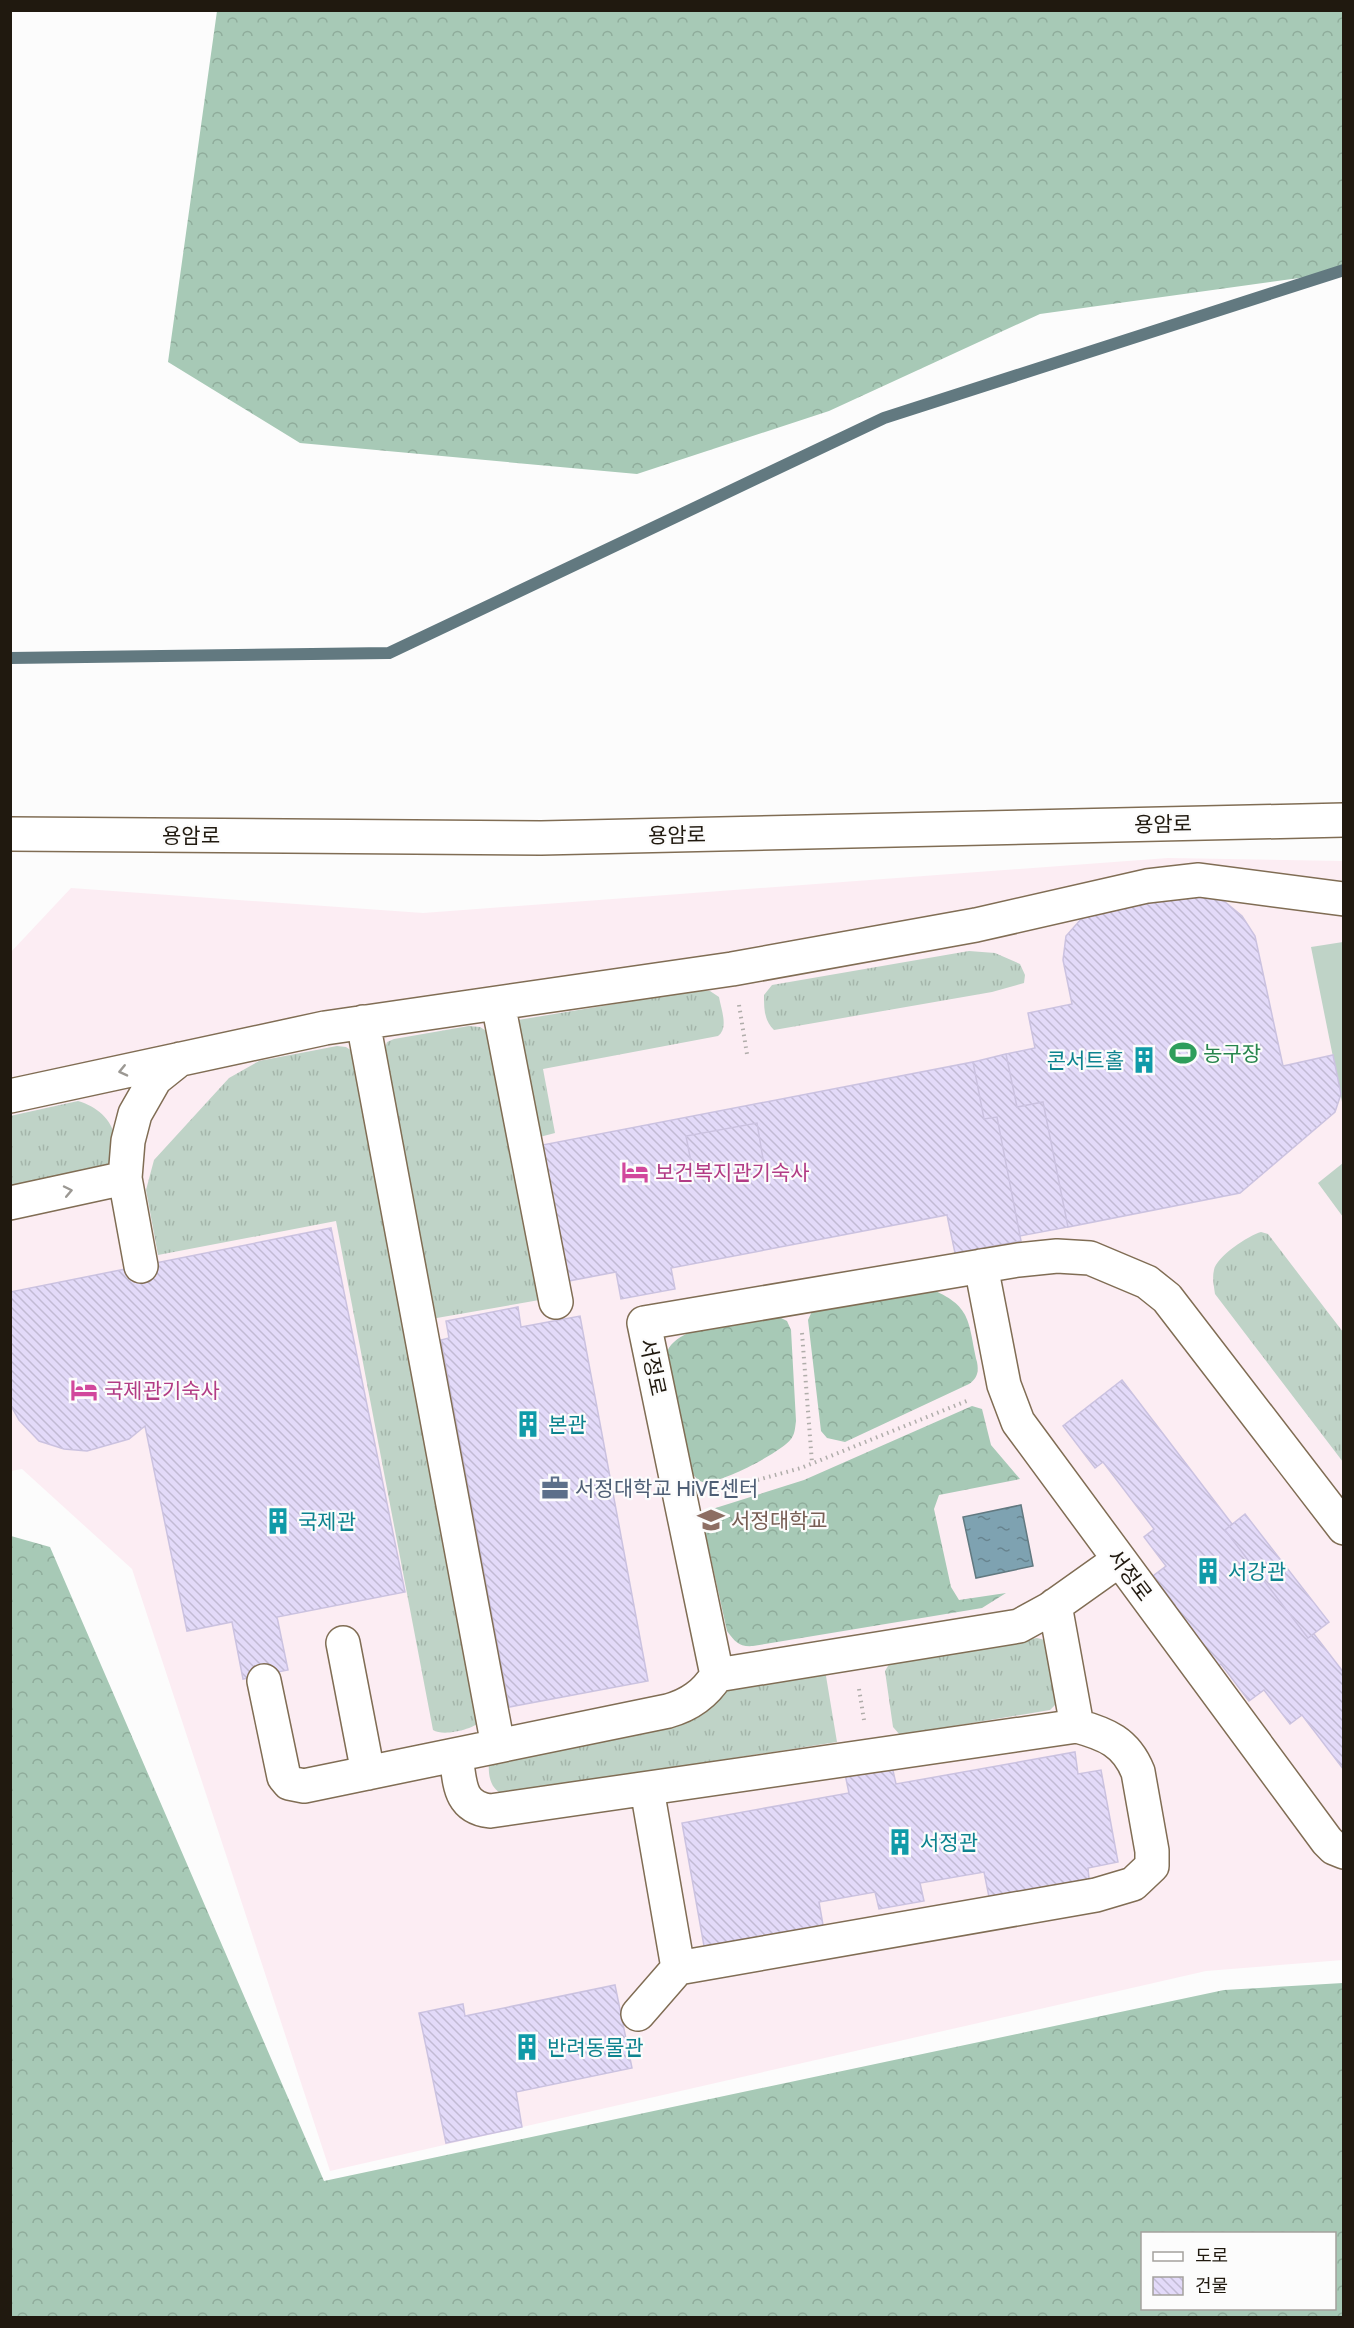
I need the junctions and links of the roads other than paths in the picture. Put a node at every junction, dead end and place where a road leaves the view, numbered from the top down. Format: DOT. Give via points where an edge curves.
graph roads {
  1 [pos="1344,819"];
  2 [pos="10,834"];
  3 [pos="1344,899"];
  4 [pos="498,1003"];
  5 [pos="363,1022"];
  6 [pos="180,1059"];
  7 [pos="10,1096"];
  8 [pos="125,1179"];
  9 [pos="10,1203"];
  10 [pos="141,1266"];
  11 [pos="981,1266"];
  12 [pos="556,1302"];
  13 [pos="1344,1528"];
  14 [pos="1119,1560"];
  15 [pos="1055,1605"];
  16 [pos="343,1643"];
  17 [pos="717,1675"];
  18 [pos="264,1681"];
  19 [pos="1077,1726"];
  20 [pos="498,1746"];
  21 [pos="456,1755"];
  22 [pos="368,1773"];
  23 [pos="647,1789"];
  24 [pos="1344,1852"];
  25 [pos="678,1968"];
  26 [pos="638,2014"];
  1 -- 2 [label="street, 용암로" via="541,838"];
  3 -- 4 [label="street" via="1199,880 1147,886 976,926 732,969"];
  4 -- 5 [label="street"];
  4 -- 12 [label="street"];
  5 -- 6 [label="street"];
  5 -- 20 [label="street"];
  6 -- 7 [label="street, one-way"];
  6 -- 8 [label="street" via="155,1079 135,1114"];
  9 -- 8 [label="street, one-way"];
  8 -- 10 [label="street"];
  11 -- 13 [label="street, 서정로" via="1057,1256 1090,1258 1147,1282 1167,1298"];
  11 -- 14 [label="street, 서정로" via="1004,1385 1018,1422"];
  11 -- 17 [label="street, 서정로" via="644,1323"];
  14 -- 15 [label="street"];
  14 -- 24 [label="street, 서정로" via="1326,1841"];
  15 -- 17 [label="street" via="1009,1628"];
  15 -- 19 [label="street"];
  16 -- 22 [label="street"];
  17 -- 20 [label="street" via="709,1687 683,1707"];
  18 -- 22 [label="street" via="284,1777 289,1783 304,1786"];
  19 -- 23 [label="street"];
  19 -- 25 [label="street" via="1111,1737 1138,1772 1152,1866 1133,1884 1096,1895"];
  20 -- 21 [label="street"];
  21 -- 22 [label="street"];
  21 -- 23 [label="street" via="462,1791 467,1802 478,1810"];
  23 -- 25 [label="street"];
  25 -- 26 [label="street"];
}
